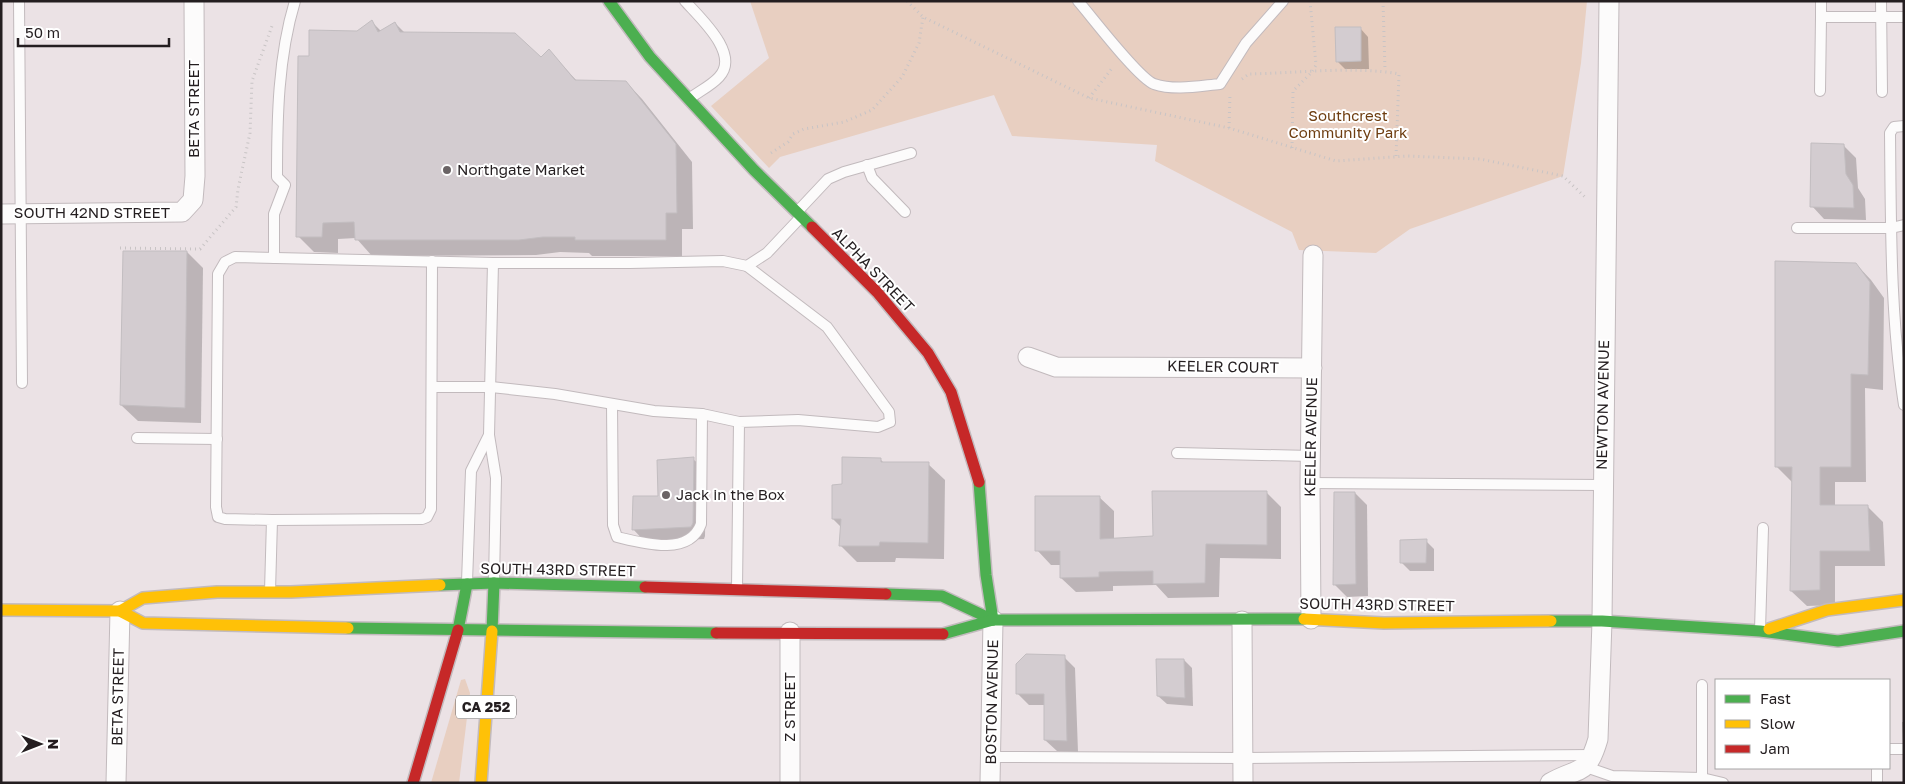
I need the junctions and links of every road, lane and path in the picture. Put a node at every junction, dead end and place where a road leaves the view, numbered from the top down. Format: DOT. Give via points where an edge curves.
graph roads {
  1 [pos="19,1"];
  2 [pos="194,1"];
  3 [pos="295,1"];
  4 [pos="609,1"];
  5 [pos="685,1"];
  6 [pos="907,1"];
  7 [pos="1078,1"];
  8 [pos="1283,1"];
  9 [pos="1310,1"];
  10 [pos="1383,1"];
  11 [pos="1609,1"];
  12 [pos="1821,1"];
  13 [pos="1881,1"];
  14 [pos="1904,16"];
  15 [pos="923,17"];
  16 [pos="1822,17"];
  17 [pos="1881,17"];
  18 [pos="274,19"];
  19 [pos="1124,56"];
  20 [pos="1385,71"];
  21 [pos="1312,72"];
  22 [pos="1236,82"];
  23 [pos="1230,86"];
  24 [pos="1820,91"];
  25 [pos="1882,92"];
  26 [pos="1088,98"];
  27 [pos="689,99"];
  28 [pos="1904,126"];
  29 [pos="1229,128"];
  30 [pos="1292,148"];
  31 [pos="911,153"];
  32 [pos="1396,157"];
  33 [pos="867,165"];
  34 [pos="754,170"];
  35 [pos="182,212"];
  36 [pos="905,212"];
  37 [pos="20,213"];
  38 [pos="1,214"];
  39 [pos="798,215"];
  40 [pos="1606,218"];
  41 [pos="1904,225"];
  42 [pos="1797,228"];
  43 [pos="1891,228"];
  44 [pos="120,248"];
  45 [pos="1313,255"];
  46 [pos="274,258"];
  47 [pos="432,261"];
  48 [pos="492,263"];
  49 [pos="747,266"];
  50 [pos="1028,357"];
  51 [pos="1312,368"];
  52 [pos="22,382"];
  53 [pos="433,386"];
  54 [pos="490,387"];
  55 [pos="612,404"];
  56 [pos="1904,406"];
  57 [pos="702,414"];
  58 [pos="739,422"];
  59 [pos="489,436"];
  60 [pos="137,438"];
  61 [pos="217,439"];
  62 [pos="1177,453"];
  63 [pos="1311,456"];
  64 [pos="1310,483"];
  65 [pos="1602,485"];
  66 [pos="272,520"];
  67 [pos="1763,528"];
  68 [pos="494,583"];
  69 [pos="467,584"];
  70 [pos="737,590"];
  71 [pos="270,592"];
  72 [pos="1904,600"];
  73 [pos="1,610"];
  74 [pos="120,611"];
  75 [pos="1311,619"];
  76 [pos="993,620"];
  77 [pos="1242,621"];
  78 [pos="1602,621"];
  79 [pos="458,630"];
  80 [pos="492,631"];
  81 [pos="1760,631"];
  82 [pos="1904,631"];
  83 [pos="790,632"];
  84 [pos="1702,685"];
  85 [pos="1890,749"];
  86 [pos="1904,749"];
  87 [pos="990,756"];
  88 [pos="1244,758"];
  89 [pos="1590,761"];
  90 [pos="1878,769"];
  91 [pos="1702,778"];
  92 [pos="116,783"];
  93 [pos="413,783"];
  94 [pos="481,783"];
  95 [pos="790,783"];
  96 [pos="990,783"];
  97 [pos="1243,783"];
  98 [pos="1550,783"];
  99 [pos="1723,783"];
  100 [pos="1877,783"];
  1 -- 37 [label="lane"];
  2 -- 35 [label="street, BETA STREET" via="194,184 193,200"];
  3 -- 46 [label="lane" via="288,26 277,118 277,177 285,185 274,214"];
  4 -- 27 [label="main road, ALPHA STREET" via="650,57"];
  5 -- 27 [label="lane" via="719,40 725,64 721,76"];
  6 -- 15 [label="path"];
  7 -- 19 [label="lane"];
  8 -- 19 [label="lane" via="1246,43 1220,84 1183,88 1153,83"];
  9 -- 21 [label="path" via="1316,65"];
  10 -- 20 [label="path"];
  11 -- 40 [label="street, NEWTON AVENUE"];
  12 -- 16 [label="lane"];
  13 -- 17 [label="lane"];
  14 -- 17 [label="lane"];
  15 -- 26 [label="path"];
  15 -- 34 [label="path" via="919,43 902,77 872,110 844,122 793,134"];
  16 -- 17 [label="lane"];
  16 -- 24 [label="lane"];
  17 -- 25 [label="lane"];
  18 -- 44 [label="path" via="252,81 250,133 236,207 200,249"];
  19 -- 26 [label="path"];
  20 -- 21 [label="path"];
  20 -- 32 [label="path" via="1399,74"];
  21 -- 22 [label="path" via="1249,74"];
  21 -- 30 [label="path" via="1293,91"];
  23 -- 29 [label="path"];
  26 -- 29 [label="path"];
  27 -- 34 [label="main road, ALPHA STREET"];
  28 -- 43 [label="lane" via="1894,127 1890,133"];
  29 -- 30 [label="path"];
  30 -- 32 [label="path" via="1336,161"];
  31 -- 33 [label="lane"];
  32 -- 40 [label="path" via="1480,159 1564,176"];
  33 -- 36 [label="lane" via="872,178"];
  33 -- 39 [label="lane" via="828,179"];
  34 -- 39 [label="main road, ALPHA STREET"];
  35 -- 37 [label="street, SOUTH 42ND STREET"];
  37 -- 38 [label="street, SOUTH 42ND STREET"];
  37 -- 52 [label="lane"];
  39 -- 49 [label="lane" via="767,253"];
  39 -- 76 [label="main road, ALPHA STREET" via="877,292 928,353 951,392 979,475 986,575"];
  40 -- 65 [label="street, NEWTON AVENUE"];
  41 -- 43 [label="lane"];
  42 -- 43 [label="lane"];
  43 -- 56 [label="lane" via="1896,344"];
  45 -- 51 [label="street, KEELER AVENUE"];
  46 -- 47 [label="lane"];
  46 -- 61 [label="lane" via="235,257 226,262 218,274"];
  47 -- 48 [label="lane"];
  47 -- 53 [label="lane"];
  48 -- 49 [label="lane" via="723,261"];
  48 -- 54 [label="lane"];
  49 -- 58 [label="lane" via="827,327 889,412 890,422 878,427 798,420"];
  50 -- 51 [label="street, KEELER COURT" via="1056,367"];
  51 -- 63 [label="street, KEELER AVENUE"];
  53 -- 54 [label="lane"];
  53 -- 66 [label="lane" via="431,508 427,517"];
  54 -- 55 [label="lane"];
  54 -- 59 [label="lane"];
  55 -- 57 [label="lane"];
  55 -- 57 [label="lane" via="613,525 617,537 641,543 680,543 691,540 698,533 701,524"];
  57 -- 58 [label="lane"];
  58 -- 70 [label="lane"];
  59 -- 68 [label="lane" via="496,478"];
  59 -- 69 [label="lane" via="471,471"];
  60 -- 61 [label="lane"];
  61 -- 66 [label="lane" via="218,516"];
  62 -- 63 [label="lane"];
  63 -- 64 [label="street, KEELER AVENUE"];
  64 -- 65 [label="lane"];
  64 -- 75 [label="street, KEELER AVENUE"];
  65 -- 78 [label="street, NEWTON AVENUE"];
  66 -- 71 [label="lane"];
  67 -- 81 [label="lane"];
  68 -- 69 [label="main road, SOUTH 43RD STREET"];
  68 -- 70 [label="main road, SOUTH 43RD STREET"];
  68 -- 80 [label="main road"];
  69 -- 71 [label="main road, SOUTH 43RD STREET"];
  69 -- 79 [label="main road"];
  70 -- 76 [label="main road, SOUTH 43RD STREET" via="942,596"];
  71 -- 74 [label="main road, SOUTH 43RD STREET" via="217,592 143,598"];
  72 -- 81 [label="main road, SOUTH 43RD STREET" via="1827,610"];
  73 -- 74 [label="main road, SOUTH 43RD STREET"];
  74 -- 79 [label="main road, SOUTH 43RD STREET" via="143,623"];
  74 -- 92 [label="street, BETA STREET"];
  75 -- 77 [label="main road, SOUTH 43RD STREET"];
  75 -- 78 [label="main road, SOUTH 43RD STREET" via="1384,623"];
  76 -- 77 [label="main road, SOUTH 43RD STREET"];
  76 -- 83 [label="main road, SOUTH 43RD STREET" via="940,635"];
  76 -- 87 [label="street, BOSTON AVENUE"];
  77 -- 88 [label="street"];
  78 -- 81 [label="main road, SOUTH 43RD STREET"];
  78 -- 89 [label="street, NEWTON AVENUE" via="1598,739"];
  79 -- 80 [label="main road, SOUTH 43RD STREET"];
  79 -- 93 [label="main road"];
  80 -- 83 [label="main road, SOUTH 43RD STREET"];
  80 -- 94 [label="main road, CA 252"];
  81 -- 82 [label="main road, SOUTH 43RD STREET" via="1838,641"];
  83 -- 95 [label="street, Z STREET"];
  84 -- 91 [label="lane"];
  85 -- 86 [label="lane"];
  87 -- 88 [label="lane"];
  87 -- 96 [label="street, BOSTON AVENUE"];
  88 -- 89 [label="lane"];
  88 -- 97 [label="street"];
  89 -- 91 [label="lane" via="1612,776"];
  89 -- 98 [label="street"];
  90 -- 100 [label="lane"];
  91 -- 99 [label="lane"];
}
